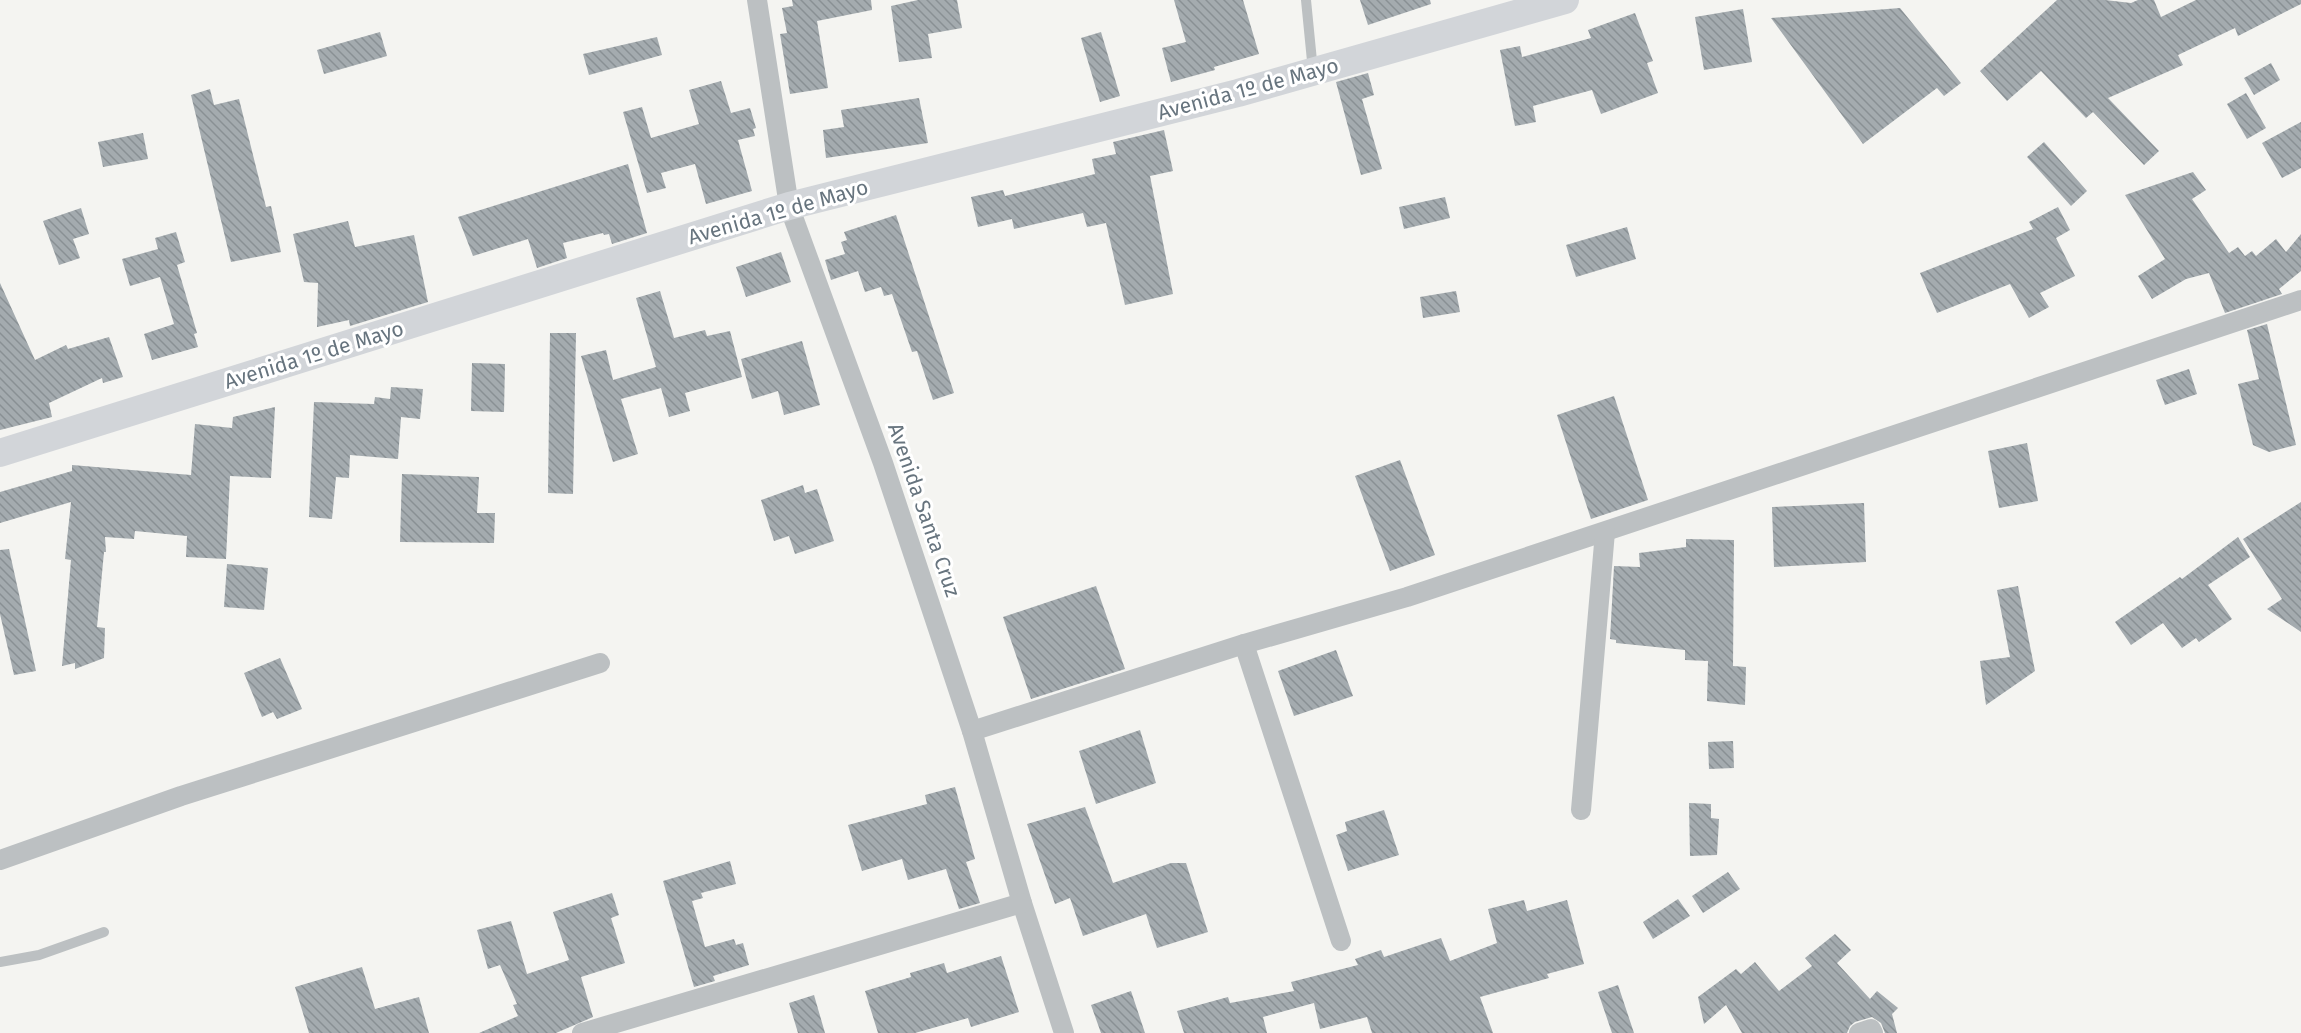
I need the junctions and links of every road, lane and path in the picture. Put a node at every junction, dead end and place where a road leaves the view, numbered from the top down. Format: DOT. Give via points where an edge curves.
graph roads {
  1 [pos="757,0"];
  2 [pos="1306,0"];
  3 [pos="1565,0"];
  4 [pos="1313,72"];
  5 [pos="789,206"];
  6 [pos="2301,300"];
  7 [pos="0,453"];
  8 [pos="1605,532"];
  9 [pos="1244,644"];
  10 [pos="600,663"];
  11 [pos="972,731"];
  12 [pos="1581,810"];
  13 [pos="0,860"];
  14 [pos="1022,903"];
  15 [pos="104,932"];
  16 [pos="1341,941"];
  17 [pos="0,962"];
  18 [pos="582,1033"];
  19 [pos="1064,1033"];
  20 [pos="1859,1033"];
  21 [pos="1873,1033"];
  1 -- 5 [label="street, Avenida Santa Cruz"];
  2 -- 4 [label="lane"];
  3 -- 4 [label="main road, Avenida 1º de Mayo"];
  4 -- 5 [label="main road, Avenida 1º de Mayo"];
  5 -- 7 [label="main road, Avenida 1º de Mayo"];
  5 -- 11 [label="street, Avenida Santa Cruz" via="883,463"];
  6 -- 8 [label="street"];
  8 -- 9 [label="street" via="1407,597"];
  8 -- 12 [label="street"];
  9 -- 11 [label="street"];
  9 -- 16 [label="street"];
  10 -- 13 [label="street" via="181,796"];
  11 -- 14 [label="street, Avenida Santa Cruz"];
  14 -- 18 [label="street"];
  14 -- 19 [label="street, Avenida Santa Cruz"];
  15 -- 17 [label="lane" via="39,955"];
  20 -- 21 [label="street" via="1871,1029"];
}
